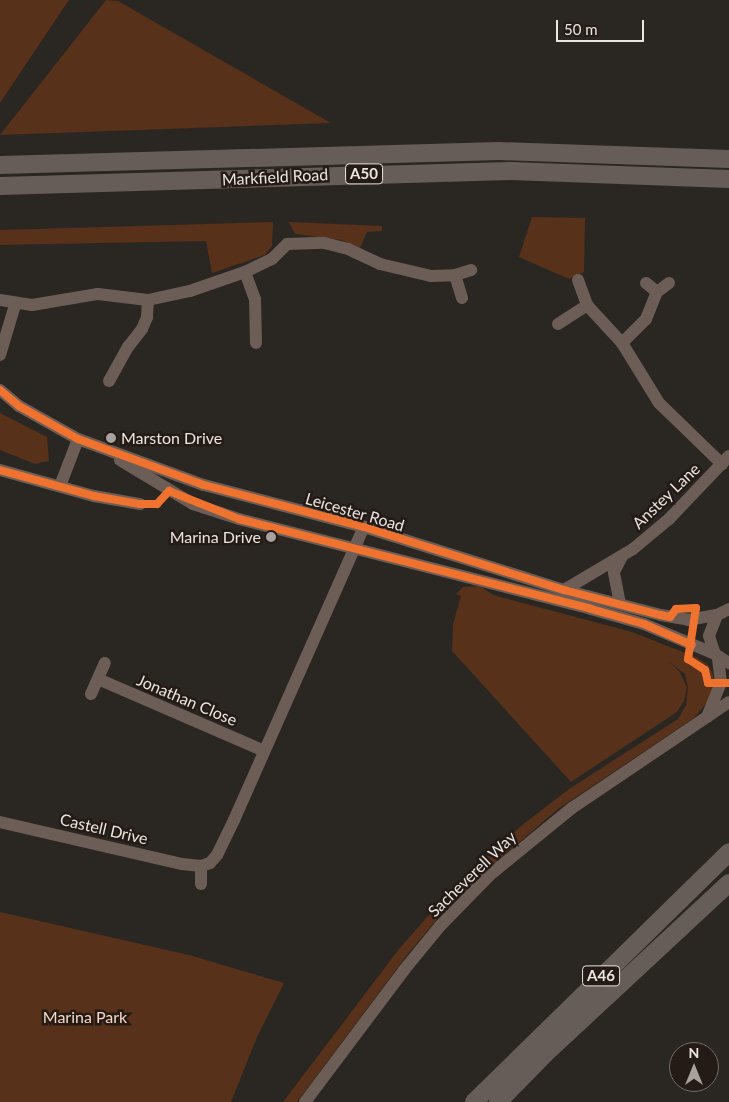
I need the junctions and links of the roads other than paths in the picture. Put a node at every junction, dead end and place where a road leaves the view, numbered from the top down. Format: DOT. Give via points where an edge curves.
graph roads {
  1 [pos="729,159"];
  2 [pos="0,165"];
  3 [pos="729,179"];
  4 [pos="0,186"];
  5 [pos="471,270"];
  6 [pos="245,272"];
  7 [pos="455,275"];
  8 [pos="578,280"];
  9 [pos="646,283"];
  10 [pos="669,284"];
  11 [pos="657,292"];
  12 [pos="462,298"];
  13 [pos="0,300"];
  14 [pos="148,300"];
  15 [pos="15,305"];
  16 [pos="587,305"];
  17 [pos="558,324"];
  18 [pos="256,343"];
  19 [pos="622,343"];
  20 [pos="0,355"];
  21 [pos="117,367"];
  22 [pos="128,373"];
  23 [pos="109,382"];
  24 [pos="0,390"];
  25 [pos="78,439"];
  26 [pos="106,450"];
  27 [pos="725,460"];
  28 [pos="0,470"];
  29 [pos="176,475"];
  30 [pos="204,485"];
  31 [pos="60,486"];
  32 [pos="169,491"];
  33 [pos="140,504"];
  34 [pos="194,504"];
  35 [pos="364,527"];
  36 [pos="355,548"];
  37 [pos="622,556"];
  38 [pos="564,590"];
  39 [pos="620,604"];
  40 [pos="729,608"];
  41 [pos="717,615"];
  42 [pos="721,658"];
  43 [pos="105,664"];
  44 [pos="98,679"];
  45 [pos="91,694"];
  46 [pos="729,702"];
  47 [pos="707,717"];
  48 [pos="264,751"];
  49 [pos="0,822"];
  50 [pos="729,843"];
  51 [pos="729,852"];
  52 [pos="201,866"];
  53 [pos="704,874"];
  54 [pos="729,883"];
  55 [pos="201,884"];
  56 [pos="305,1102"];
  57 [pos="474,1102"];
  58 [pos="498,1102"];
  1 -- 2 [label="highway, Markfield Road / A50" via="499,151"];
  3 -- 4 [label="highway, Markfield Road / A50" via="511,171"];
  5 -- 7 [label="street"];
  6 -- 7 [label="street" via="272,259 287,244 324,243 348,248 380,264 431,276"];
  6 -- 14 [label="street" via="190,291"];
  6 -- 18 [label="street" via="255,299"];
  7 -- 12 [label="street"];
  8 -- 16 [label="street"];
  9 -- 11 [label="street"];
  10 -- 11 [label="street"];
  11 -- 19 [label="street" via="646,319"];
  13 -- 15 [label="street"];
  14 -- 15 [label="street" via="98,294"];
  14 -- 21 [label="street" via="142,329"];
  15 -- 20 [label="street"];
  16 -- 17 [label="street"];
  16 -- 19 [label="street"];
  19 -- 27 [label="street" via="659,403"];
  21 -- 22 [label="street"];
  21 -- 23 [label="street"];
  24 -- 25 [label="street, Leicester Road" via="19,406"];
  25 -- 26 [label="street, Leicester Road"];
  25 -- 31 [label="street"];
  26 -- 29 [label="street, Leicester Road"];
  26 -- 32 [label="street, Leicester Road"];
  27 -- 37 [label="street, Anstey Lane" via="669,519"];
  28 -- 31 [label="street"];
  29 -- 30 [label="street, Leicester Road"];
  29 -- 32 [label="street"];
  30 -- 34 [label="street"];
  30 -- 35 [label="street, Leicester Road"];
  31 -- 33 [label="street"];
  32 -- 34 [label="street, Leicester Road"];
  34 -- 36 [label="street, Leicester Road"];
  35 -- 36 [label="street"];
  35 -- 38 [label="street, Leicester Road"];
  36 -- 42 [label="street, Leicester Road" via="644,624"];
  36 -- 48 [label="street"];
  37 -- 38 [label="street, Anstey Lane"];
  37 -- 39 [label="street" via="614,572"];
  38 -- 39 [label="street, Leicester Road"];
  39 -- 41 [label="street, Leicester Road" via="688,620"];
  40 -- 41 [label="street"];
  41 -- 42 [label="street" via="709,636"];
  42 -- 47 [label="street" via="721,683"];
  43 -- 44 [label="street"];
  44 -- 45 [label="street"];
  44 -- 48 [label="street, Jonathan Close"];
  46 -- 47 [label="street, Sacheverell Way"];
  47 -- 56 [label="street, Sacheverell Way" via="572,808 491,874 410,962"];
  48 -- 52 [label="street" via="217,855"];
  49 -- 52 [label="street, Castell Drive"];
  50 -- 53 [label="highway"];
  51 -- 53 [label="highway, A46"];
  52 -- 55 [label="street"];
  53 -- 57 [label="highway, A46"];
  54 -- 58 [label="highway, A46"];
}
